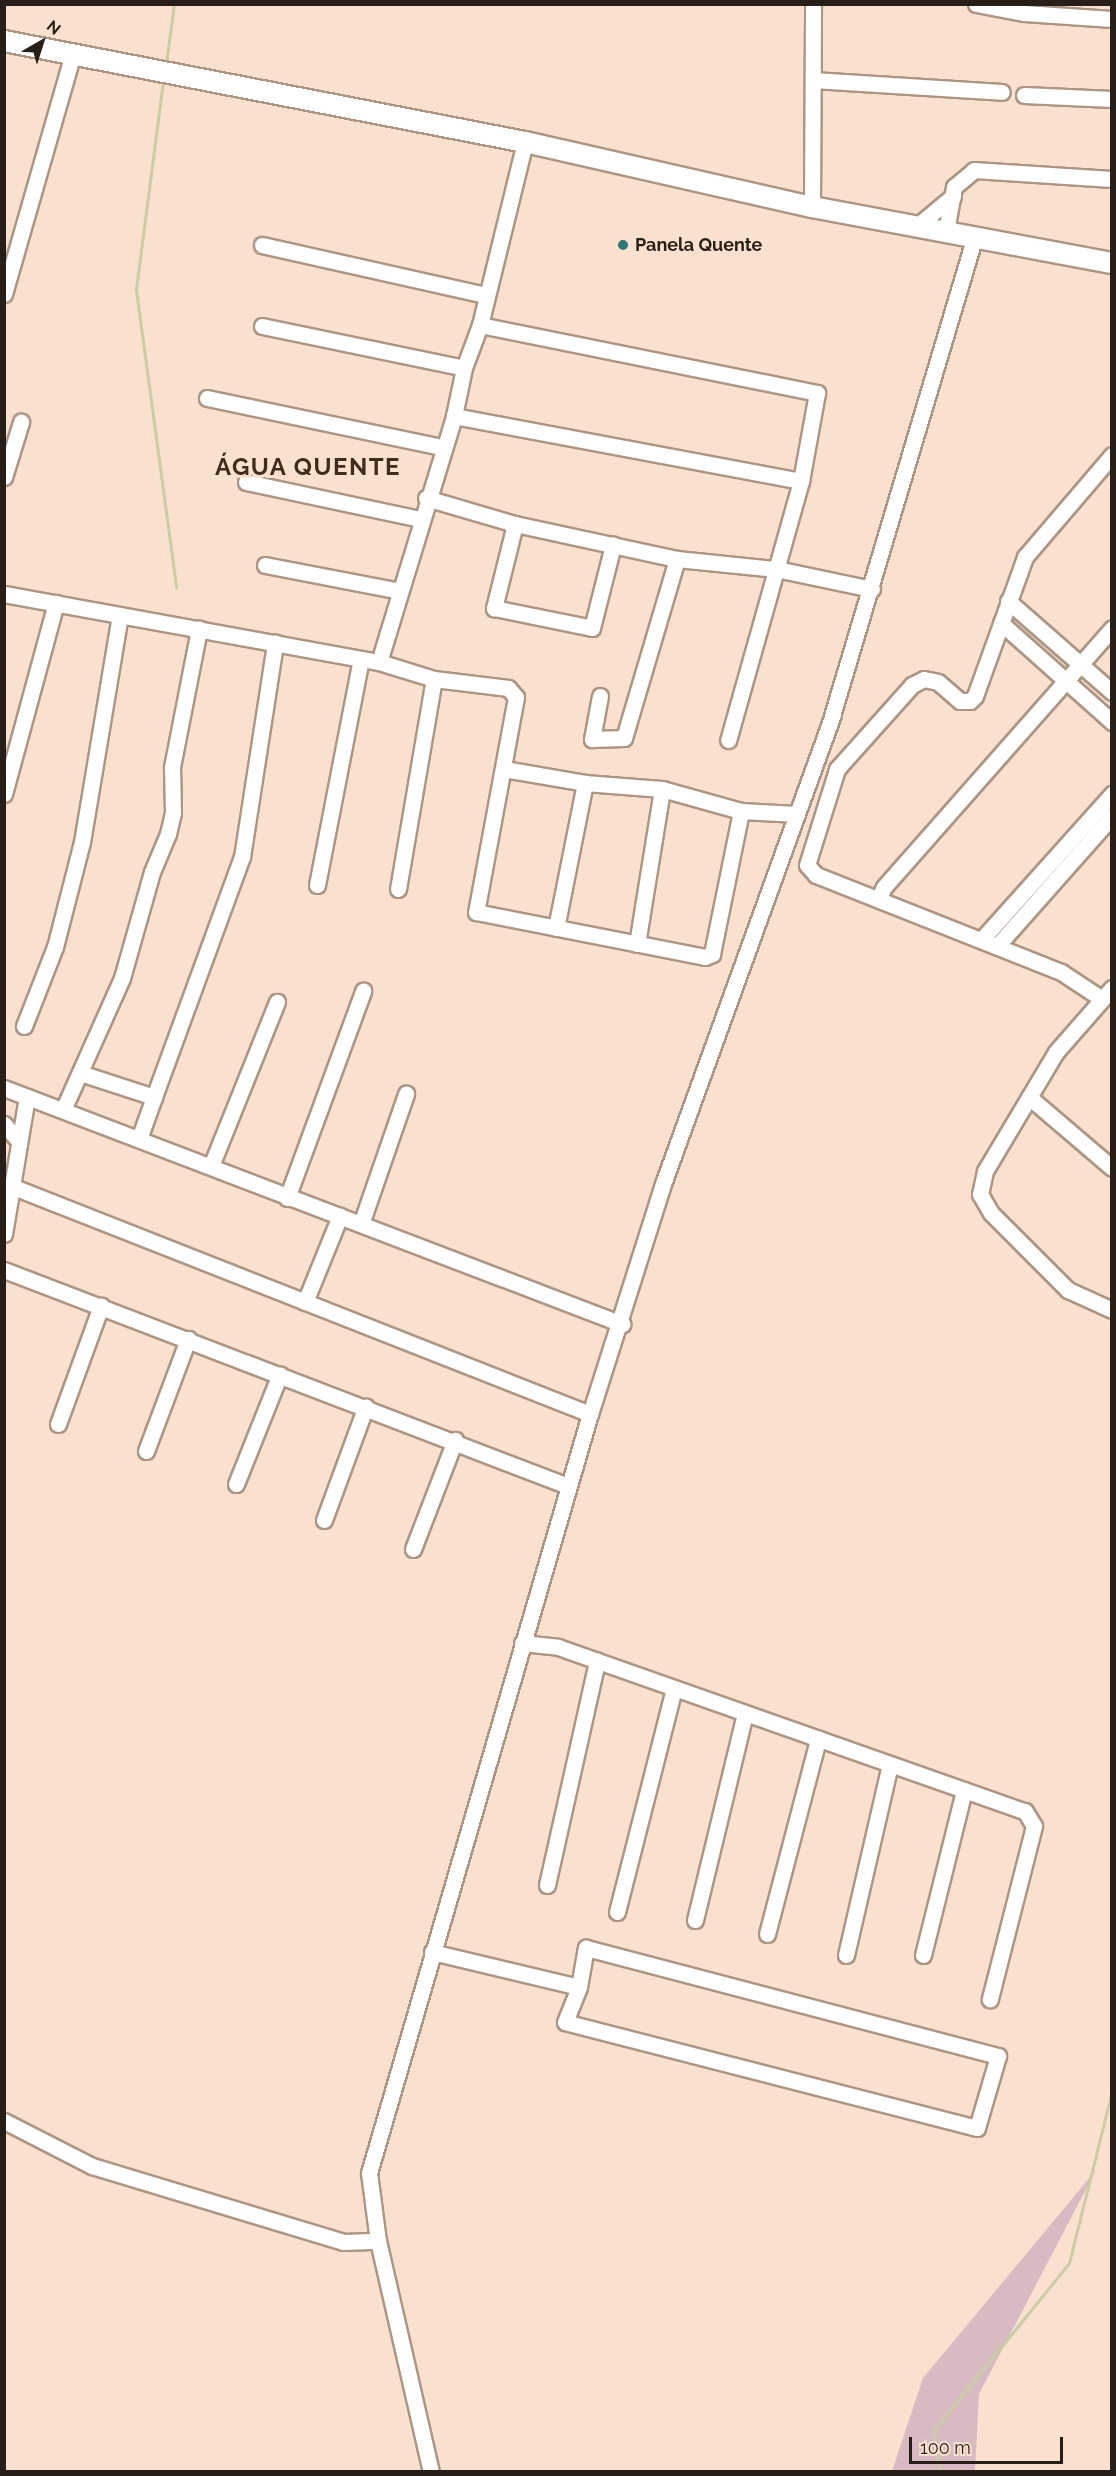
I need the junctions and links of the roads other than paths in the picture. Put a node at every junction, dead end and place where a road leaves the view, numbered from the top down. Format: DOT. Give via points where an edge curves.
graph roads {
  1 [pos="813,4"];
  2 [pos="976,4"];
  3 [pos="1024,9"];
  4 [pos="1112,19"];
  5 [pos="4,41"];
  6 [pos="73,54"];
  7 [pos="813,80"];
  8 [pos="1002,92"];
  9 [pos="1024,95"];
  10 [pos="1112,99"];
  11 [pos="525,141"];
  12 [pos="1112,179"];
  13 [pos="953,196"];
  14 [pos="812,207"];
  15 [pos="917,226"];
  16 [pos="946,231"];
  17 [pos="975,236"];
  18 [pos="262,245"];
  19 [pos="1112,263"];
  20 [pos="4,294"];
  21 [pos="486,295"];
  22 [pos="480,325"];
  23 [pos="262,326"];
  24 [pos="464,368"];
  25 [pos="207,398"];
  26 [pos="454,416"];
  27 [pos="21,423"];
  28 [pos="441,447"];
  29 [pos="1112,455"];
  30 [pos="4,477"];
  31 [pos="801,481"];
  32 [pos="246,482"];
  33 [pos="426,498"];
  34 [pos="420,519"];
  35 [pos="515,524"];
  36 [pos="613,545"];
  37 [pos="677,559"];
  38 [pos="265,565"];
  39 [pos="776,569"];
  40 [pos="872,589"];
  41 [pos="400,591"];
  42 [pos="4,594"];
  43 [pos="1008,601"];
  44 [pos="56,603"];
  45 [pos="120,615"];
  46 [pos="1000,623"];
  47 [pos="1112,628"];
  48 [pos="199,629"];
  49 [pos="275,643"];
  50 [pos="361,659"];
  51 [pos="379,662"];
  52 [pos="1080,664"];
  53 [pos="434,679"];
  54 [pos="1065,681"];
  55 [pos="1112,692"];
  56 [pos="600,696"];
  57 [pos="1112,722"];
  58 [pos="728,740"];
  59 [pos="504,769"];
  60 [pos="585,783"];
  61 [pos="662,789"];
  62 [pos="4,794"];
  63 [pos="1112,794"];
  64 [pos="741,811"];
  65 [pos="797,814"];
  66 [pos="1112,816"];
  67 [pos="317,885"];
  68 [pos="398,889"];
  69 [pos="878,899"];
  70 [pos="556,928"];
  71 [pos="982,939"];
  72 [pos="637,944"];
  73 [pos="997,946"];
  74 [pos="363,992"];
  75 [pos="1107,994"];
  76 [pos="277,1002"];
  77 [pos="24,1026"];
  78 [pos="80,1073"];
  79 [pos="4,1088"];
  80 [pos="406,1094"];
  81 [pos="27,1097"];
  82 [pos="154,1097"];
  83 [pos="1029,1097"];
  84 [pos="63,1110"];
  85 [pos="5,1124"];
  86 [pos="139,1139"];
  87 [pos="18,1140"];
  88 [pos="1110,1165"];
  89 [pos="211,1166"];
  90 [pos="11,1186"];
  91 [pos="287,1198"];
  92 [pos="340,1216"];
  93 [pos="361,1224"];
  94 [pos="4,1233"];
  95 [pos="4,1270"];
  96 [pos="305,1302"];
  97 [pos="101,1306"];
  98 [pos="1112,1310"];
  99 [pos="622,1324"];
  100 [pos="188,1339"];
  101 [pos="280,1374"];
  102 [pos="366,1406"];
  103 [pos="590,1414"];
  104 [pos="57,1424"];
  105 [pos="455,1440"];
  106 [pos="146,1451"];
  107 [pos="236,1484"];
  108 [pos="568,1486"];
  109 [pos="324,1520"];
  110 [pos="413,1549"];
  111 [pos="522,1643"];
  112 [pos="597,1661"];
  113 [pos="674,1689"];
  114 [pos="745,1713"];
  115 [pos="818,1739"];
  116 [pos="890,1765"];
  117 [pos="963,1790"];
  118 [pos="547,1885"];
  119 [pos="617,1912"];
  120 [pos="695,1920"];
  121 [pos="767,1934"];
  122 [pos="432,1952"];
  123 [pos="846,1954"];
  124 [pos="923,1955"];
  125 [pos="579,1987"];
  126 [pos="990,1999"];
  127 [pos="4,2121"];
  128 [pos="378,2241"];
  129 [pos="431,2472"];
  1 -- 7 [label="street"];
  2 -- 3 [label="street"];
  3 -- 4 [label="street"];
  5 -- 6 [label="main road"];
  6 -- 11 [label="main road"];
  6 -- 20 [label="street"];
  7 -- 8 [label="street"];
  7 -- 14 [label="street"];
  9 -- 10 [label="street"];
  11 -- 14 [label="main road"];
  11 -- 21 [label="street"];
  12 -- 13 [label="street" via="974,170 962,176"];
  13 -- 15 [label="street"];
  13 -- 16 [label="street"];
  14 -- 15 [label="main road"];
  15 -- 16 [label="main road"];
  16 -- 17 [label="main road"];
  17 -- 19 [label="main road"];
  17 -- 40 [label="street"];
  18 -- 21 [label="street"];
  21 -- 22 [label="street"];
  22 -- 24 [label="street"];
  22 -- 31 [label="street" via="817,393"];
  23 -- 24 [label="street"];
  24 -- 26 [label="street"];
  25 -- 28 [label="street"];
  26 -- 28 [label="street"];
  26 -- 31 [label="street"];
  27 -- 30 [label="street"];
  28 -- 33 [label="street"];
  29 -- 43 [label="street" via="1034,544"];
  31 -- 39 [label="street"];
  32 -- 34 [label="street"];
  33 -- 34 [label="street"];
  33 -- 35 [label="street"];
  34 -- 41 [label="street"];
  35 -- 36 [label="street"];
  35 -- 36 [label="street" via="494,608 592,628"];
  36 -- 37 [label="street"];
  37 -- 39 [label="street"];
  37 -- 56 [label="street" via="624,738 592,739"];
  38 -- 41 [label="street"];
  39 -- 40 [label="street"];
  39 -- 58 [label="street"];
  40 -- 65 [label="street"];
  41 -- 51 [label="street"];
  42 -- 44 [label="street"];
  43 -- 46 [label="street"];
  43 -- 52 [label="street"];
  44 -- 45 [label="street"];
  44 -- 62 [label="street"];
  45 -- 48 [label="street"];
  45 -- 77 [label="street" via="82,842 55,947"];
  46 -- 54 [label="street"];
  46 -- 69 [label="street" via="970,701 960,701 938,682 924,680 912,685 837,769 807,865 816,875"];
  47 -- 52 [label="street"];
  48 -- 49 [label="street"];
  48 -- 78 [label="street" via="172,767 168,834 152,872 122,978"];
  49 -- 50 [label="street"];
  49 -- 82 [label="street" via="242,857"];
  50 -- 51 [label="street"];
  50 -- 67 [label="street"];
  51 -- 53 [label="street"];
  52 -- 54 [label="street"];
  52 -- 55 [label="street"];
  53 -- 59 [label="street" via="497,684 512,691 516,697"];
  53 -- 68 [label="street"];
  54 -- 57 [label="street"];
  54 -- 69 [label="street" via="884,887"];
  59 -- 60 [label="street"];
  59 -- 70 [label="street" via="476,912"];
  60 -- 61 [label="street"];
  60 -- 70 [label="street"];
  61 -- 64 [label="street"];
  61 -- 72 [label="street"];
  63 -- 71 [label="street"];
  64 -- 65 [label="street"];
  64 -- 72 [label="street" via="712,954 705,957"];
  65 -- 99 [label="street" via="663,1184"];
  66 -- 73 [label="street"];
  69 -- 71 [label="street"];
  70 -- 72 [label="street"];
  71 -- 73 [label="street"];
  73 -- 75 [label="street"];
  74 -- 91 [label="street"];
  75 -- 83 [label="street" via="1056,1052"];
  76 -- 89 [label="street"];
  78 -- 82 [label="street"];
  78 -- 84 [label="street"];
  79 -- 81 [label="street"];
  80 -- 93 [label="street"];
  81 -- 84 [label="street"];
  81 -- 87 [label="street"];
  82 -- 86 [label="street"];
  83 -- 88 [label="street"];
  83 -- 98 [label="street" via="986,1171 980,1194 991,1213 1068,1290"];
  84 -- 86 [label="street"];
  85 -- 87 [label="street"];
  86 -- 89 [label="street"];
  87 -- 90 [label="street"];
  89 -- 91 [label="street"];
  90 -- 94 [label="street"];
  90 -- 96 [label="street"];
  91 -- 92 [label="street"];
  92 -- 93 [label="street"];
  92 -- 96 [label="street"];
  93 -- 99 [label="street"];
  95 -- 97 [label="street"];
  96 -- 103 [label="street"];
  97 -- 100 [label="street"];
  97 -- 104 [label="street"];
  99 -- 103 [label="street"];
  100 -- 101 [label="street"];
  100 -- 106 [label="street"];
  101 -- 102 [label="street"];
  101 -- 107 [label="street"];
  102 -- 105 [label="street"];
  102 -- 109 [label="street"];
  103 -- 108 [label="street"];
  105 -- 108 [label="street"];
  105 -- 110 [label="street"];
  108 -- 111 [label="street"];
  111 -- 112 [label="street" via="558,1647"];
  111 -- 122 [label="street"];
  112 -- 113 [label="street"];
  112 -- 118 [label="street"];
  113 -- 114 [label="street"];
  113 -- 119 [label="street"];
  114 -- 115 [label="street"];
  114 -- 120 [label="street"];
  115 -- 116 [label="street"];
  115 -- 121 [label="street"];
  116 -- 117 [label="street"];
  116 -- 123 [label="street"];
  117 -- 124 [label="street"];
  117 -- 126 [label="street" via="1025,1811 1034,1826"];
  122 -- 125 [label="street"];
  122 -- 128 [label="street" via="369,2173"];
  125 -- 125 [label="street" via="586,1948 998,2056 977,2128 565,2022"];
  127 -- 128 [label="street" via="92,2166 343,2242"];
  128 -- 129 [label="street"];
}
